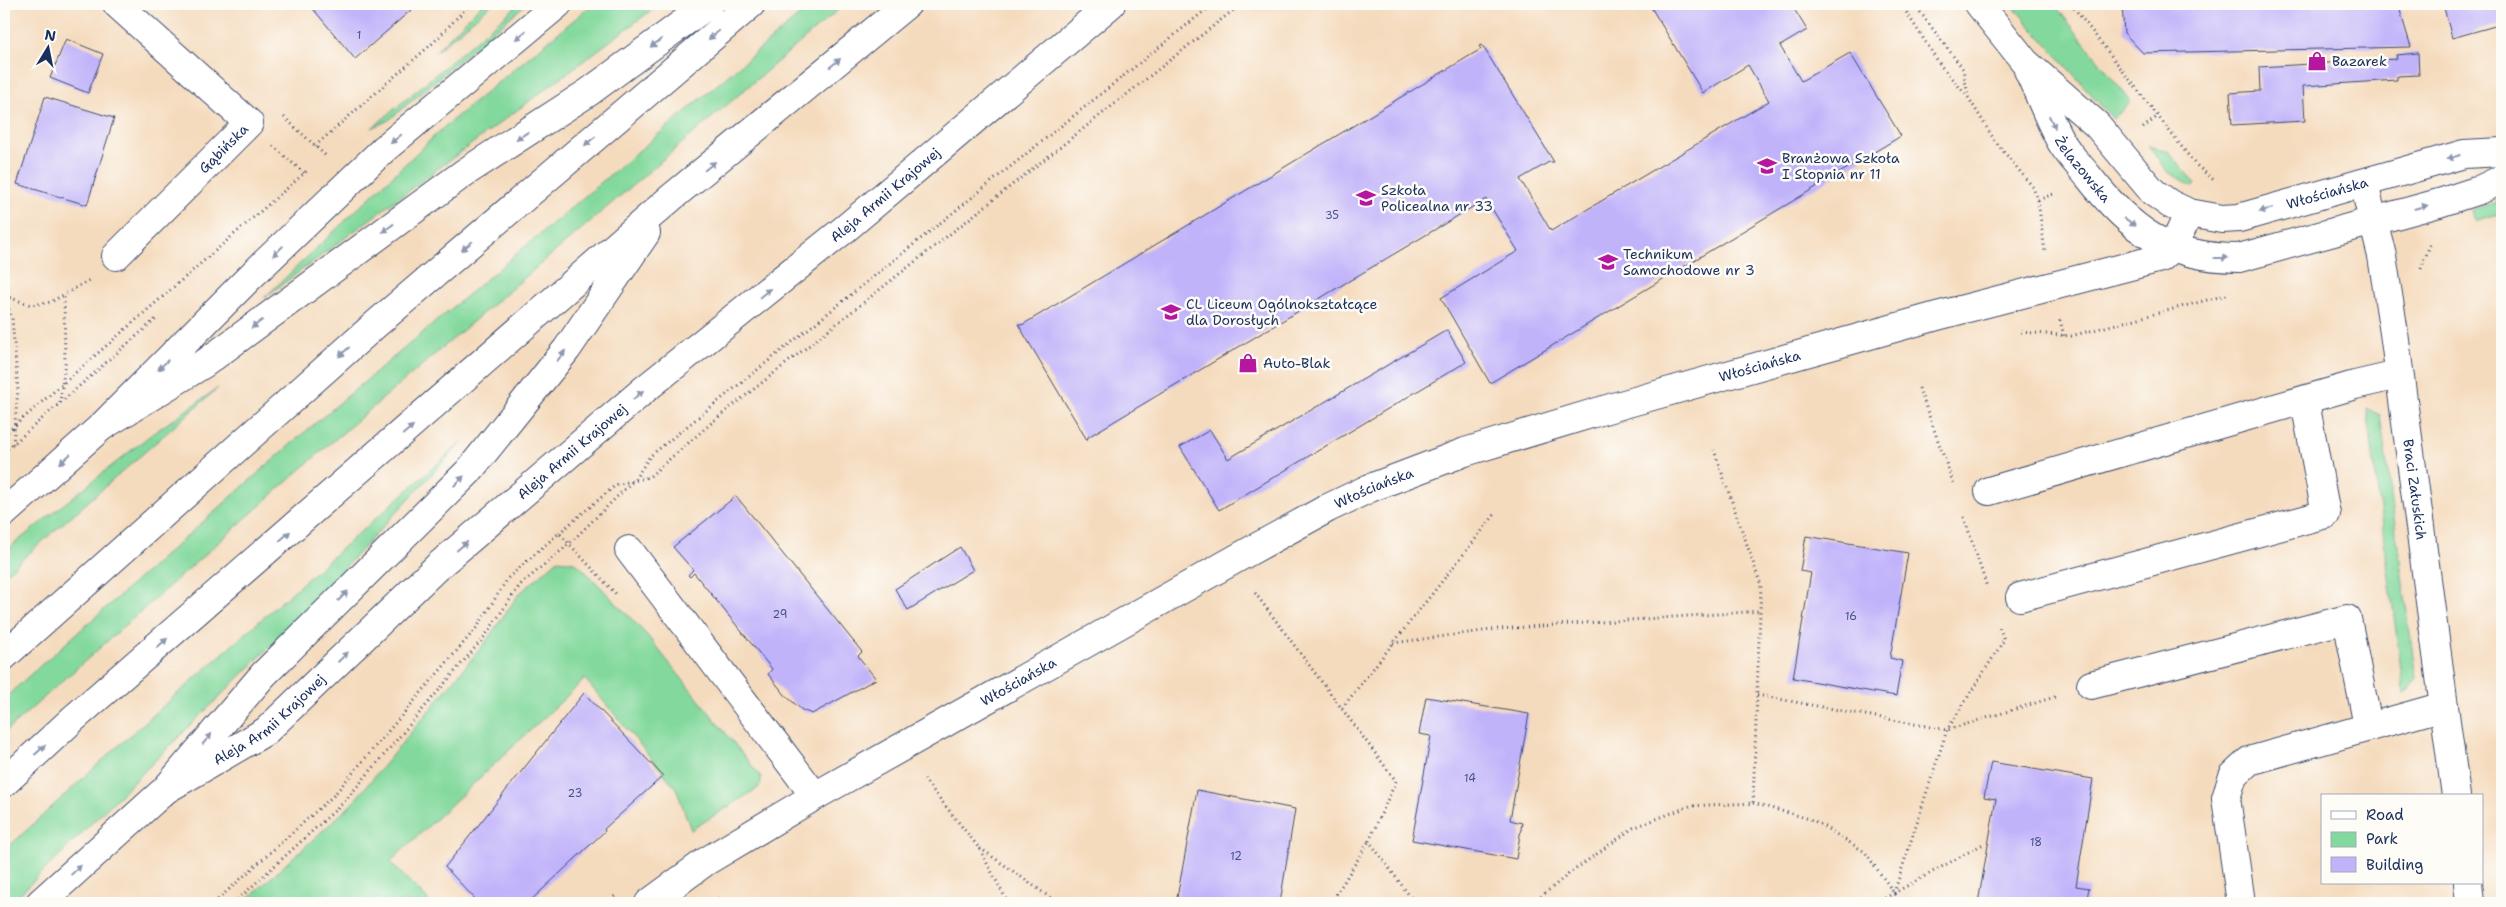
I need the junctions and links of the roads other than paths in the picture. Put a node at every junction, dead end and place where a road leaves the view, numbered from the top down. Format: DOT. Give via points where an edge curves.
graph roads {
  1 [pos="117,4"];
  2 [pos="558,4"];
  3 [pos="709,4"];
  4 [pos="751,4"];
  5 [pos="907,4"];
  6 [pos="1111,4"];
  7 [pos="1979,4"];
  8 [pos="2024,62"];
  9 [pos="2502,152"];
  10 [pos="2502,178"];
  11 [pos="2364,184"];
  12 [pos="672,197"];
  13 [pos="2189,213"];
  14 [pos="2374,220"];
  15 [pos="2174,247"];
  16 [pos="116,256"];
  17 [pos="2398,375"];
  18 [pos="2305,402"];
  19 [pos="101,427"];
  20 [pos="1989,492"];
  21 [pos="4,513"];
  22 [pos="629,550"];
  23 [pos="2020,598"];
  24 [pos="4,656"];
  25 [pos="2091,685"];
  26 [pos="2444,706"];
  27 [pos="2368,726"];
  28 [pos="4,782"];
  29 [pos="165,790"];
  30 [pos="2456,794"];
  31 [pos="816,796"];
  32 [pos="2468,884"];
  33 [pos="40,903"];
  34 [pos="649,903"];
  35 [pos="2241,903"];
  36 [pos="2470,903"];
  1 -- 16 [label="main road, Gąbińska" via="249,123"];
  2 -- 19 [label="main road, one-way" via="384,149 249,278"];
  3 -- 19 [label="main road, one-way" via="589,92 456,179 205,363"];
  4 -- 24 [label="main road, one-way" via="376,324"];
  12 -- 5 [label="main road, one-way"];
  29 -- 6 [label="main road, Aleja Armii Krajowej, one-way" via="266,730 437,567 645,389 846,228"];
  7 -- 8 [label="main road, Żelazowska"];
  8 -- 13 [label="main road, Żelazowska" via="2097,125 2153,192"];
  8 -- 15 [label="main road, Żelazowska, one-way" via="2061,141 2106,199 2125,219"];
  9 -- 11 [label="main road, Włościańska, one-way" via="2464,154"];
  14 -- 10 [label="main road, one-way" via="2479,190"];
  11 -- 13 [label="main road, Włościańska, one-way" via="2239,218 2222,219"];
  11 -- 14 [label="main road, Braci Załuskich"];
  28 -- 12 [label="main road, one-way"];
  29 -- 12 [label="main road, one-way" via="262,675 468,472 567,349"];
  13 -- 15 [label="main road"];
  15 -- 14 [label="main road, one-way" via="2211,258 2239,258"];
  14 -- 17 [label="main road, Braci Załuskich"];
  15 -- 31 [label="main road, Włościańska" via="2161,258 1938,316 1617,406 1466,452 1370,488 1240,556"];
  17 -- 18 [label="main road"];
  17 -- 26 [label="main road, Braci Załuskich"];
  18 -- 20 [label="main road"];
  18 -- 23 [label="main road" via="2326,514"];
  19 -- 21 [label="main road, one-way"];
  22 -- 31 [label="main road"];
  25 -- 27 [label="main road" via="2347,619"];
  26 -- 27 [label="main road"];
  26 -- 30 [label="main road, Braci Załuskich"];
  27 -- 35 [label="main road" via="2249,761 2233,776 2226,798"];
  33 -- 29 [label="main road, Aleja Armii Krajowej, one-way"];
  31 -- 34 [label="main road, Włościańska" via="705,862"];
  32 -- 36 [label="main road"];
}
